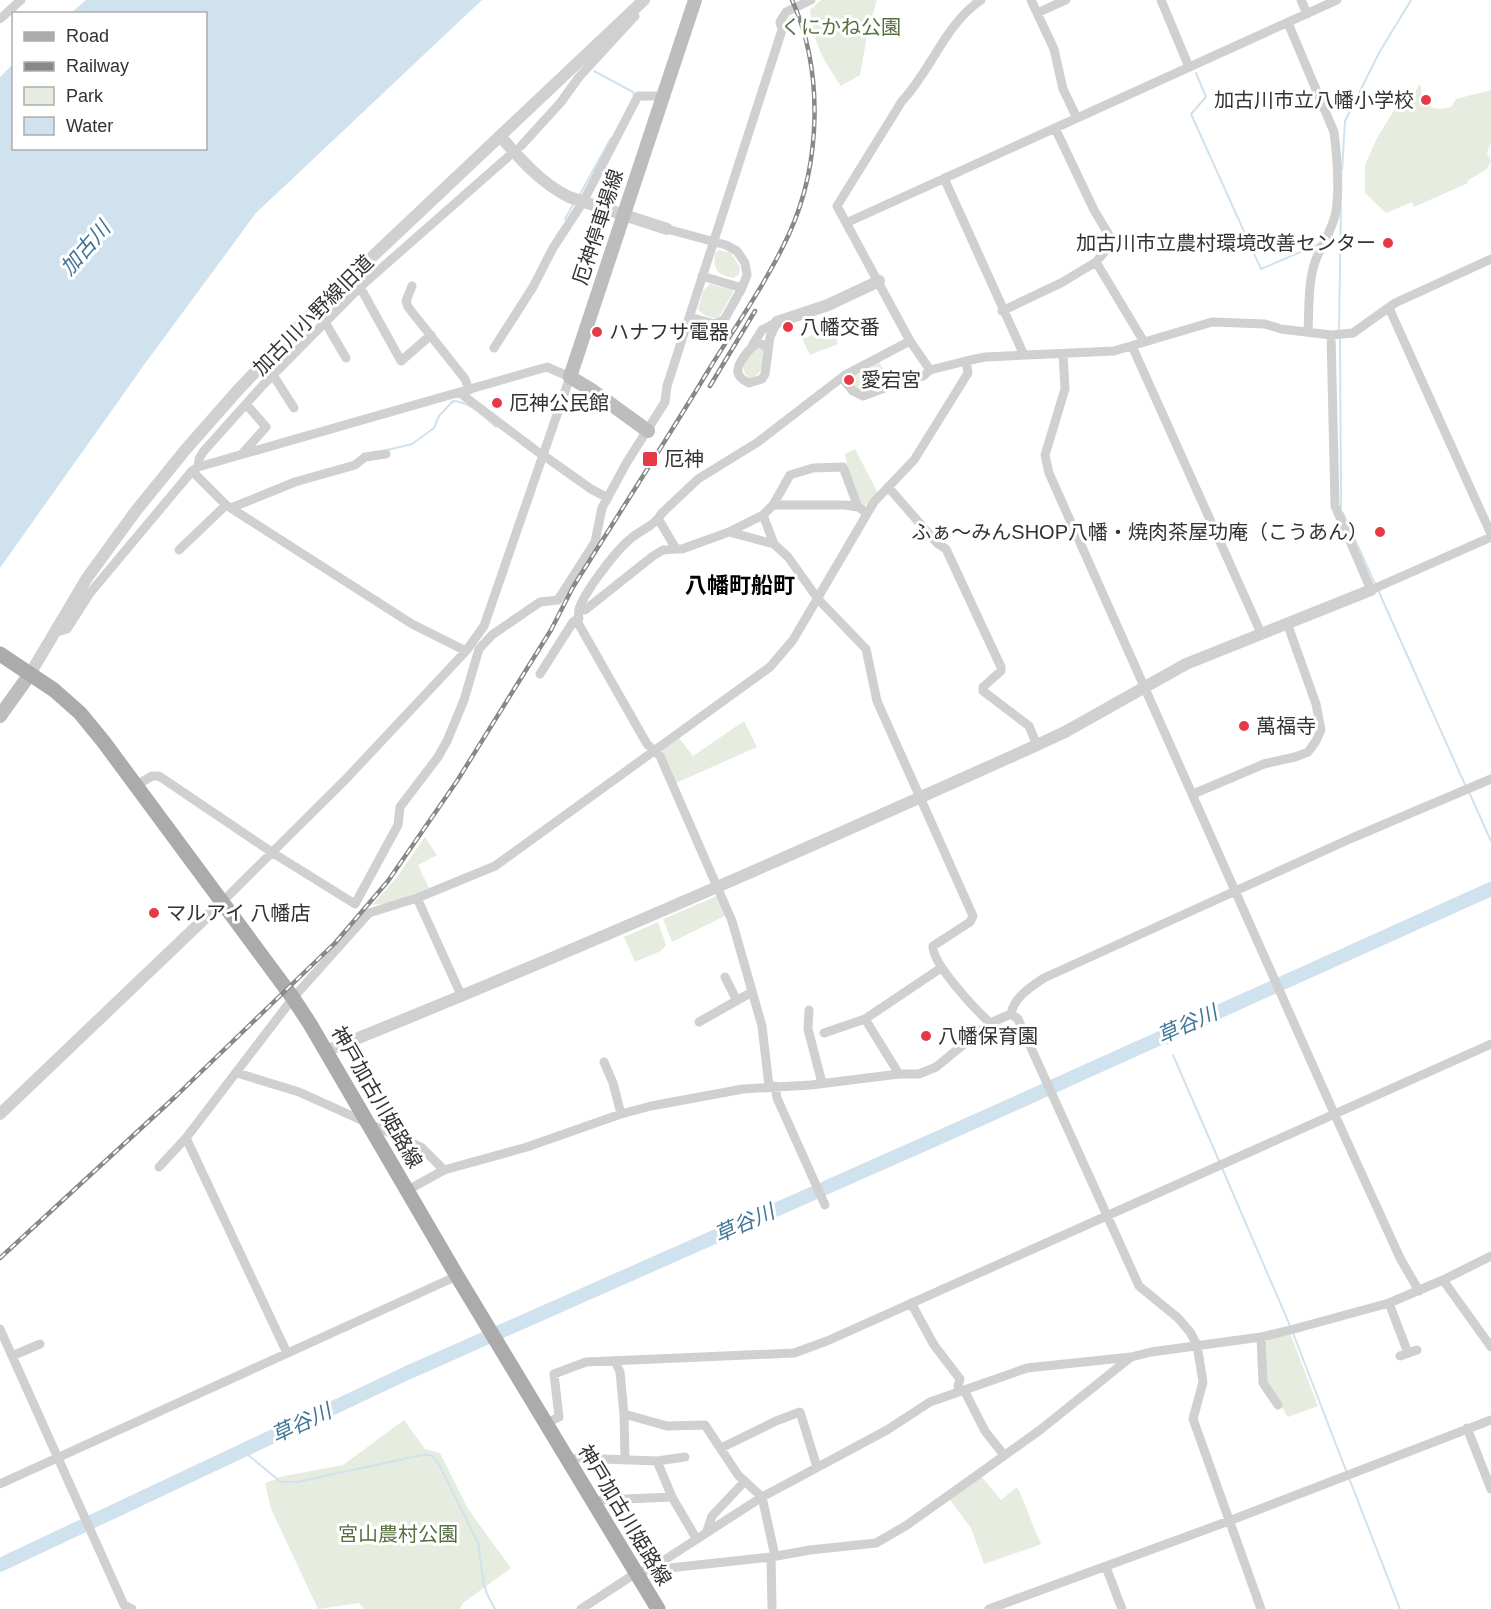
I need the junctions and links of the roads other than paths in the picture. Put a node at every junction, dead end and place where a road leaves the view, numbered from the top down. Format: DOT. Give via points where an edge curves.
graph roads {
  1 [pos="21,0"];
  2 [pos="695,0"];
  3 [pos="811,0"];
  4 [pos="981,0"];
  5 [pos="1031,0"];
  6 [pos="1066,0"];
  7 [pos="1161,0"];
  8 [pos="1301,0"];
  9 [pos="1337,0"];
  10 [pos="640,4"];
  11 [pos="1037,13"];
  12 [pos="1307,14"];
  13 [pos="0,19"];
  14 [pos="1288,23"];
  15 [pos="1189,67"];
  16 [pos="662,96"];
  17 [pos="1077,118"];
  18 [pos="1055,128"];
  19 [pos="500,136"];
  20 [pos="520,146"];
  21 [pos="508,157"];
  22 [pos="944,178"];
  23 [pos="583,202"];
  24 [pos="623,215"];
  25 [pos="846,223"];
  26 [pos="667,229"];
  27 [pos="712,243"];
  28 [pos="1491,259"];
  29 [pos="1096,262"];
  30 [pos="702,276"];
  31 [pos="879,280"];
  32 [pos="412,286"];
  33 [pos="360,287"];
  34 [pos="742,288"];
  35 [pos="1389,308"];
  36 [pos="1002,311"];
  37 [pos="690,317"];
  38 [pos="325,322"];
  39 [pos="777,322"];
  40 [pos="1308,332"];
  41 [pos="1331,335"];
  42 [pos="431,336"];
  43 [pos="910,342"];
  44 [pos="1144,342"];
  45 [pos="1132,346"];
  46 [pos="494,348"];
  47 [pos="750,349"];
  48 [pos="768,350"];
  49 [pos="1063,354"];
  50 [pos="1024,355"];
  51 [pos="346,358"];
  52 [pos="966,361"];
  53 [pos="930,370"];
  54 [pos="273,375"];
  55 [pos="570,377"];
  56 [pos="842,378"];
  57 [pos="465,391"];
  58 [pos="246,404"];
  59 [pos="294,408"];
  60 [pos="648,431"];
  61 [pos="386,454"];
  62 [pos="241,455"];
  63 [pos="543,455"];
  64 [pos="195,469"];
  65 [pos="888,487"];
  66 [pos="608,498"];
  67 [pos="773,505"];
  68 [pos="229,507"];
  69 [pos="858,507"];
  70 [pos="867,513"];
  71 [pos="763,515"];
  72 [pos="659,520"];
  73 [pos="729,532"];
  74 [pos="1491,536"];
  75 [pos="774,544"];
  76 [pos="676,549"];
  77 [pos="179,550"];
  78 [pos="598,578"];
  79 [pos="612,589"];
  80 [pos="1371,590"];
  81 [pos="818,599"];
  82 [pos="580,608"];
  83 [pos="579,618"];
  84 [pos="1287,623"];
  85 [pos="54,633"];
  86 [pos="1261,633"];
  87 [pos="472,648"];
  88 [pos="0,654"];
  89 [pos="25,670"];
  90 [pos="540,674"];
  91 [pos="1144,686"];
  92 [pos="0,716"];
  93 [pos="1037,745"];
  94 [pos="654,751"];
  95 [pos="1491,778"];
  96 [pos="135,786"];
  97 [pos="1193,794"];
  98 [pos="920,798"];
  99 [pos="273,853"];
  100 [pos="718,888"];
  101 [pos="1236,890"];
  102 [pos="417,898"];
  103 [pos="222,902"];
  104 [pos="941,968"];
  105 [pos="725,977"];
  106 [pos="752,992"];
  107 [pos="462,997"];
  108 [pos="293,998"];
  109 [pos="737,1001"];
  110 [pos="809,1010"];
  111 [pos="1011,1014"];
  112 [pos="865,1019"];
  113 [pos="699,1022"];
  114 [pos="990,1023"];
  115 [pos="824,1034"];
  116 [pos="1491,1044"];
  117 [pos="326,1051"];
  118 [pos="604,1062"];
  119 [pos="237,1073"];
  120 [pos="898,1074"];
  121 [pos="820,1084"];
  122 [pos="772,1086"];
  123 [pos="1334,1113"];
  124 [pos="0,1114"];
  125 [pos="621,1114"];
  126 [pos="369,1125"];
  127 [pos="186,1138"];
  128 [pos="159,1167"];
  129 [pos="444,1170"];
  130 [pos="408,1190"];
  131 [pos="825,1205"];
  132 [pos="1107,1215"];
  133 [pos="1491,1256"];
  134 [pos="457,1276"];
  135 [pos="1443,1280"];
  136 [pos="1419,1291"];
  137 [pos="911,1303"];
  138 [pos="1389,1303"];
  139 [pos="0,1329"];
  140 [pos="1261,1337"];
  141 [pos="40,1344"];
  142 [pos="1197,1346"];
  143 [pos="1491,1347"];
  144 [pos="287,1353"];
  145 [pos="1408,1353"];
  146 [pos="12,1356"];
  147 [pos="1131,1357"];
  148 [pos="615,1361"];
  149 [pos="962,1391"];
  150 [pos="1278,1406"];
  151 [pos="624,1414"];
  152 [pos="1491,1419"];
  153 [pos="545,1424"];
  154 [pos="1467,1428"];
  155 [pos="721,1448"];
  156 [pos="1004,1455"];
  157 [pos="685,1456"];
  158 [pos="58,1458"];
  159 [pos="567,1460"];
  160 [pos="625,1460"];
  161 [pos="657,1461"];
  162 [pos="818,1467"];
  163 [pos="745,1481"];
  164 [pos="0,1484"];
  165 [pos="1491,1489"];
  166 [pos="672,1497"];
  167 [pos="762,1497"];
  168 [pos="593,1503"];
  169 [pos="1229,1521"];
  170 [pos="707,1531"];
  171 [pos="696,1538"];
  172 [pos="773,1557"];
  173 [pos="1106,1567"];
  174 [pos="642,1572"];
  175 [pos="132,1609"];
  176 [pos="581,1609"];
  177 [pos="658,1609"];
  178 [pos="772,1609"];
  179 [pos="989,1609"];
  180 [pos="1122,1609"];
  181 [pos="1262,1609"];
  1 -- 13 [label="street"];
  2 -- 16 [label="main road, 厄神停車場線"];
  3 -- 27 [label="street" via="786,12 780,22 783,30"];
  4 -- 25 [label="street" via="963,15 902,101 837,206"];
  5 -- 11 [label="street"];
  6 -- 11 [label="street"];
  7 -- 15 [label="street"];
  8 -- 12 [label="street"];
  9 -- 12 [label="street"];
  10 -- 19 [label="street, 加古川小野線旧道"];
  10 -- 20 [label="street" via="635,15"];
  11 -- 17 [label="street" via="1054,49 1063,89"];
  12 -- 14 [label="street"];
  14 -- 15 [label="street"];
  14 -- 40 [label="street" via="1334,132 1336,148 1336,208 1312,274"];
  15 -- 17 [label="street"];
  16 -- 23 [label="street" via="638,96"];
  16 -- 24 [label="main road, 厄神停車場線"];
  17 -- 18 [label="street"];
  18 -- 22 [label="street"];
  18 -- 29 [label="street" via="1113,242"];
  19 -- 23 [label="street" via="544,182"];
  19 -- 85 [label="street, 加古川小野線旧道" via="299,326 238,390 135,512 87,578"];
  21 -- 33 [label="street"];
  22 -- 25 [label="street"];
  22 -- 36 [label="street"];
  23 -- 24 [label="street"];
  23 -- 46 [label="street"];
  24 -- 26 [label="street"];
  24 -- 55 [label="main road, 厄神停車場線"];
  25 -- 31 [label="street"];
  26 -- 27 [label="street"];
  27 -- 30 [label="street"];
  27 -- 34 [label="street" via="732,248 742,257 747,269"];
  28 -- 35 [label="street"];
  29 -- 36 [label="street"];
  29 -- 44 [label="street"];
  30 -- 34 [label="street"];
  30 -- 37 [label="street"];
  31 -- 39 [label="street" via="828,305"];
  31 -- 43 [label="street"];
  32 -- 42 [label="street" via="407,304"];
  33 -- 38 [label="street"];
  33 -- 42 [label="street" via="401,361"];
  34 -- 37 [label="street" via="720,323"];
  35 -- 41 [label="street" via="1353,333"];
  35 -- 74 [label="street"];
  36 -- 50 [label="street"];
  37 -- 60 [label="street" via="665,402"];
  38 -- 51 [label="street"];
  38 -- 54 [label="street"];
  39 -- 47 [label="street" via="762,330"];
  39 -- 48 [label="street"];
  40 -- 41 [label="street"];
  40 -- 44 [label="street" via="1265,324 1212,322"];
  41 -- 80 [label="street" via="1335,506"];
  42 -- 57 [label="street" via="465,379"];
  43 -- 53 [label="street"];
  43 -- 56 [label="street"];
  44 -- 45 [label="street"];
  45 -- 49 [label="street"];
  45 -- 86 [label="street"];
  47 -- 48 [label="street" via="758,343"];
  47 -- 48 [label="street" via="737,370 749,383 765,374"];
  49 -- 50 [label="street"];
  49 -- 91 [label="street" via="1065,389 1049,438 1046,464"];
  50 -- 52 [label="street"];
  52 -- 53 [label="street"];
  52 -- 65 [label="street" via="968,373 930,436"];
  53 -- 56 [label="street" via="863,396"];
  54 -- 58 [label="street"];
  54 -- 59 [label="street"];
  55 -- 57 [label="street" via="548,367"];
  55 -- 60 [label="main road"];
  55 -- 63 [label="street"];
  56 -- 72 [label="street" via="758,442 698,479"];
  57 -- 62 [label="street"];
  57 -- 63 [label="street"];
  58 -- 62 [label="street" via="266,427"];
  58 -- 64 [label="street" via="203,452"];
  60 -- 66 [label="street"];
  61 -- 68 [label="street" via="365,457 355,465"];
  62 -- 64 [label="street"];
  63 -- 66 [label="street"];
  63 -- 87 [label="street" via="484,626"];
  64 -- 68 [label="street"];
  64 -- 85 [label="street" via="90,593 67,629"];
  65 -- 70 [label="street"];
  65 -- 93 [label="street" via="946,549 1001,667 982,687 983,691 1029,726"];
  66 -- 87 [label="street" via="595,542 558,600 540,602"];
  67 -- 69 [label="street"];
  67 -- 69 [label="street" via="790,475 813,468 843,467"];
  67 -- 71 [label="street"];
  68 -- 77 [label="street"];
  68 -- 87 [label="street" via="412,624"];
  69 -- 70 [label="street"];
  70 -- 81 [label="street"];
  71 -- 73 [label="street"];
  71 -- 75 [label="street"];
  72 -- 76 [label="street"];
  72 -- 78 [label="street" via="630,539"];
  73 -- 75 [label="street"];
  73 -- 76 [label="street"];
  74 -- 80 [label="street"];
  75 -- 81 [label="street"];
  76 -- 79 [label="street" via="658,552"];
  78 -- 79 [label="street"];
  78 -- 82 [label="street"];
  79 -- 82 [label="street" via="585,610"];
  80 -- 84 [label="street"];
  81 -- 94 [label="street" via="793,640 770,667"];
  81 -- 98 [label="street" via="866,649 877,701"];
  82 -- 83 [label="street"];
  83 -- 90 [label="street"];
  83 -- 94 [label="street" via="578,623"];
  84 -- 86 [label="street"];
  84 -- 97 [label="street" via="1316,704 1321,730 1316,741 1308,752 1264,764"];
  85 -- 89 [label="street, 加古川小野線旧道"];
  86 -- 91 [label="street"];
  87 -- 99 [label="street"];
  87 -- 99 [label="street" via="464,700 447,741 400,807 398,825 355,904"];
  88 -- 89 [label="main road, 神戸加古川姫路線"];
  89 -- 92 [label="main road"];
  89 -- 96 [label="main road, 神戸加古川姫路線" via="80,713"];
  91 -- 93 [label="street"];
  91 -- 97 [label="street"];
  93 -- 98 [label="street"];
  94 -- 100 [label="street" via="660,756"];
  94 -- 102 [label="street" via="495,866"];
  95 -- 101 [label="street"];
  96 -- 99 [label="street" via="159,776"];
  96 -- 103 [label="main road, 神戸加古川姫路線"];
  97 -- 101 [label="street"];
  98 -- 100 [label="street"];
  98 -- 104 [label="street" via="973,916 933,946"];
  99 -- 103 [label="street"];
  100 -- 106 [label="street" via="732,921"];
  100 -- 107 [label="street"];
  101 -- 111 [label="street" via="1044,978 1027,989 1012,1006"];
  101 -- 123 [label="street"];
  102 -- 107 [label="street"];
  102 -- 108 [label="street" via="369,913"];
  103 -- 108 [label="main road, 神戸加古川姫路線"];
  103 -- 124 [label="street"];
  104 -- 112 [label="street"];
  104 -- 114 [label="street"];
  105 -- 109 [label="street"];
  106 -- 109 [label="street"];
  106 -- 122 [label="street"];
  107 -- 117 [label="street"];
  108 -- 117 [label="main road, 神戸加古川姫路線"];
  108 -- 119 [label="street"];
  109 -- 113 [label="street"];
  110 -- 121 [label="street" via="808,1029"];
  111 -- 114 [label="street"];
  111 -- 132 [label="street" via="1018,1019"];
  112 -- 115 [label="street"];
  112 -- 120 [label="street"];
  114 -- 120 [label="street" via="936,1066 919,1074"];
  116 -- 123 [label="street"];
  117 -- 126 [label="main road, 神戸加古川姫路線"];
  118 -- 125 [label="street"];
  119 -- 126 [label="street" via="299,1092"];
  119 -- 127 [label="street"];
  120 -- 121 [label="street"];
  121 -- 122 [label="street"];
  122 -- 125 [label="street"];
  122 -- 131 [label="street"];
  123 -- 132 [label="street"];
  123 -- 136 [label="street"];
  125 -- 129 [label="street" via="527,1147"];
  126 -- 129 [label="street" via="421,1147"];
  126 -- 130 [label="main road, 神戸加古川姫路線"];
  127 -- 128 [label="street"];
  127 -- 144 [label="street"];
  129 -- 130 [label="street"];
  130 -- 134 [label="main road, 神戸加古川姫路線"];
  132 -- 137 [label="street"];
  132 -- 142 [label="street" via="1139,1286 1178,1318"];
  133 -- 135 [label="street"];
  134 -- 144 [label="street"];
  134 -- 153 [label="main road, 神戸加古川姫路線"];
  135 -- 136 [label="street"];
  135 -- 143 [label="street"];
  136 -- 138 [label="street"];
  137 -- 148 [label="street" via="794,1353"];
  137 -- 149 [label="street" via="934,1345 960,1379 958,1386"];
  138 -- 140 [label="street"];
  138 -- 145 [label="street"];
  139 -- 146 [label="street"];
  140 -- 142 [label="street"];
  140 -- 150 [label="street" via="1263,1383"];
  141 -- 146 [label="street"];
  142 -- 147 [label="street"];
  142 -- 169 [label="street" via="1203,1382 1193,1419"];
  144 -- 158 [label="street"];
  146 -- 158 [label="street"];
  147 -- 149 [label="street" via="1027,1368"];
  147 -- 156 [label="street"];
  148 -- 151 [label="street" via="620,1372"];
  148 -- 153 [label="street" via="586,1362 554,1374 559,1417"];
  149 -- 156 [label="street"];
  149 -- 162 [label="street" via="930,1402"];
  151 -- 155 [label="street" via="667,1426 705,1425"];
  151 -- 160 [label="street"];
  152 -- 154 [label="street"];
  153 -- 159 [label="main road, 神戸加古川姫路線"];
  154 -- 165 [label="street"];
  154 -- 169 [label="street"];
  155 -- 162 [label="street" via="800,1412"];
  155 -- 163 [label="street"];
  156 -- 172 [label="street" via="944,1500 876,1543"];
  157 -- 161 [label="street"];
  158 -- 164 [label="street"];
  158 -- 175 [label="street" via="124,1605"];
  159 -- 160 [label="street"];
  159 -- 168 [label="main road, 神戸加古川姫路線"];
  160 -- 161 [label="street"];
  161 -- 166 [label="street"];
  162 -- 167 [label="street"];
  163 -- 167 [label="street"];
  163 -- 170 [label="street" via="712,1516"];
  166 -- 168 [label="street"];
  166 -- 171 [label="street"];
  167 -- 170 [label="street"];
  167 -- 172 [label="street"];
  168 -- 174 [label="main road, 神戸加古川姫路線"];
  169 -- 173 [label="street"];
  169 -- 181 [label="street"];
  170 -- 171 [label="street"];
  171 -- 174 [label="street"];
  172 -- 174 [label="street"];
  172 -- 178 [label="street"];
  173 -- 179 [label="street"];
  173 -- 180 [label="street"];
  174 -- 176 [label="street"];
  174 -- 177 [label="main road, 神戸加古川姫路線"];
}
